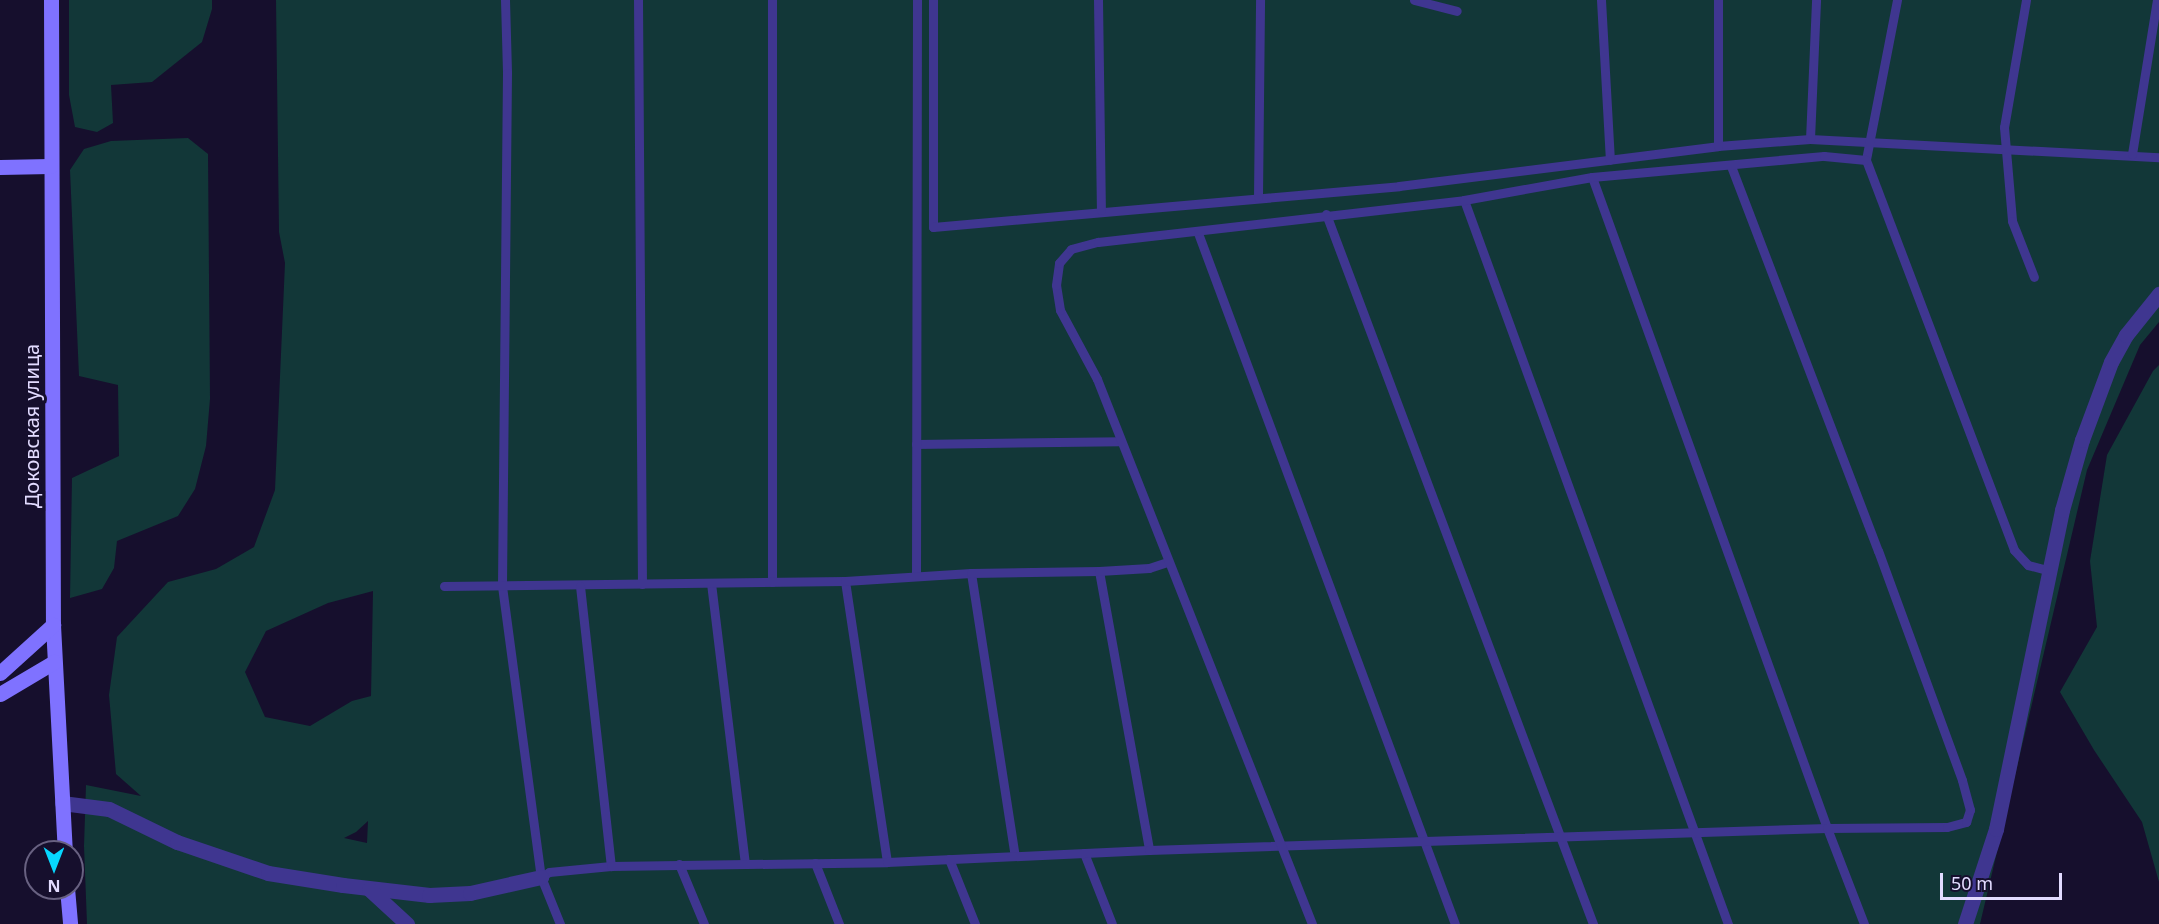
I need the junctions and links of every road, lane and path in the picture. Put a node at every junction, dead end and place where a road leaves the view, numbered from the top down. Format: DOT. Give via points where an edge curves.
graph roads {
  1 [pos="51,0"];
  2 [pos="505,0"];
  3 [pos="638,0"];
  4 [pos="772,0"];
  5 [pos="916,0"];
  6 [pos="933,0"];
  7 [pos="1098,0"];
  8 [pos="1260,0"];
  9 [pos="1414,0"];
  10 [pos="1601,0"];
  11 [pos="1718,0"];
  12 [pos="1816,0"];
  13 [pos="1897,0"];
  14 [pos="2026,0"];
  15 [pos="2157,0"];
  16 [pos="1457,11"];
  17 [pos="1810,139"];
  18 [pos="1871,140"];
  19 [pos="1718,146"];
  20 [pos="2006,149"];
  21 [pos="2132,154"];
  22 [pos="2159,157"];
  23 [pos="1610,160"];
  24 [pos="1866,160"];
  25 [pos="50,166"];
  26 [pos="1731,166"];
  27 [pos="0,167"];
  28 [pos="1592,177"];
  29 [pos="1258,197"];
  30 [pos="1464,200"];
  31 [pos="1101,210"];
  32 [pos="1326,214"];
  33 [pos="1198,232"];
  34 [pos="2034,277"];
  35 [pos="2159,294"];
  36 [pos="1121,441"];
  37 [pos="916,444"];
  38 [pos="1168,562"];
  39 [pos="2050,570"];
  40 [pos="1098,571"];
  41 [pos="971,573"];
  42 [pos="916,576"];
  43 [pos="845,581"];
  44 [pos="772,582"];
  45 [pos="711,583"];
  46 [pos="642,584"];
  47 [pos="444,586"];
  48 [pos="502,586"];
  49 [pos="580,586"];
  50 [pos="53,625"];
  51 [pos="54,663"];
  52 [pos="0,673"];
  53 [pos="0,694"];
  54 [pos="62,803"];
  55 [pos="1827,828"];
  56 [pos="1693,832"];
  57 [pos="1561,838"];
  58 [pos="64,840"];
  59 [pos="1426,843"];
  60 [pos="1281,846"];
  61 [pos="1149,850"];
  62 [pos="1084,853"];
  63 [pos="1015,856"];
  64 [pos="949,859"];
  65 [pos="887,862"];
  66 [pos="815,863"];
  67 [pos="679,864"];
  68 [pos="745,864"];
  69 [pos="611,866"];
  70 [pos="541,877"];
  71 [pos="369,889"];
  72 [pos="69,900"];
  73 [pos="70,924"];
  74 [pos="407,924"];
  75 [pos="560,924"];
  76 [pos="704,924"];
  77 [pos="839,924"];
  78 [pos="975,924"];
  79 [pos="1112,924"];
  80 [pos="1312,924"];
  81 [pos="1455,924"];
  82 [pos="1593,924"];
  83 [pos="1728,924"];
  84 [pos="1864,924"];
  85 [pos="1965,924"];
  1 -- 25 [label="main road, Доковская улица"];
  2 -- 48 [label="lane"];
  3 -- 46 [label="lane"];
  4 -- 44 [label="lane"];
  5 -- 37 [label="lane"];
  6 -- 31 [label="lane" via="933,226"];
  7 -- 31 [label="lane"];
  8 -- 29 [label="lane"];
  9 -- 16 [label="lane"];
  10 -- 23 [label="lane"];
  11 -- 19 [label="lane"];
  12 -- 17 [label="lane"];
  13 -- 18 [label="lane"];
  14 -- 20 [label="lane" via="2004,128"];
  15 -- 21 [label="lane"];
  17 -- 18 [label="lane"];
  17 -- 19 [label="lane"];
  18 -- 20 [label="lane"];
  18 -- 24 [label="lane"];
  19 -- 23 [label="lane"];
  20 -- 21 [label="lane"];
  20 -- 34 [label="lane" via="2012,221"];
  21 -- 22 [label="lane"];
  23 -- 29 [label="lane" via="1399,186"];
  24 -- 26 [label="lane" via="1824,156"];
  24 -- 39 [label="lane" via="2014,550 2028,565"];
  25 -- 27 [label="main road"];
  25 -- 50 [label="main road, Доковская улица"];
  26 -- 28 [label="lane"];
  26 -- 55 [label="lane" via="1878,551 1970,810 1966,822 1947,827"];
  28 -- 30 [label="lane"];
  28 -- 55 [label="lane"];
  29 -- 31 [label="lane"];
  30 -- 32 [label="lane"];
  30 -- 56 [label="lane"];
  32 -- 33 [label="lane"];
  32 -- 57 [label="lane"];
  33 -- 36 [label="lane" via="1098,242 1071,249 1059,263 1056,285 1060,310 1097,379"];
  33 -- 59 [label="lane"];
  35 -- 39 [label="street" via="2126,335 2098,396 2062,510"];
  36 -- 37 [label="lane"];
  36 -- 38 [label="lane"];
  37 -- 42 [label="lane"];
  38 -- 40 [label="lane" via="1149,568"];
  38 -- 60 [label="lane"];
  39 -- 85 [label="street" via="1996,829"];
  40 -- 41 [label="lane"];
  40 -- 61 [label="lane"];
  41 -- 42 [label="lane"];
  41 -- 63 [label="lane"];
  42 -- 43 [label="lane"];
  43 -- 44 [label="lane"];
  43 -- 65 [label="lane"];
  44 -- 45 [label="lane"];
  45 -- 46 [label="lane"];
  45 -- 68 [label="lane"];
  46 -- 49 [label="lane"];
  47 -- 48 [label="lane"];
  48 -- 49 [label="lane"];
  48 -- 70 [label="lane"];
  49 -- 69 [label="lane"];
  50 -- 51 [label="main road, Доковская улица"];
  50 -- 52 [label="main road"];
  51 -- 53 [label="main road"];
  51 -- 54 [label="main road, Доковская улица"];
  54 -- 58 [label="main road, Доковская улица"];
  54 -- 71 [label="street" via="109,809 177,842 268,873"];
  55 -- 56 [label="lane"];
  55 -- 84 [label="lane"];
  56 -- 57 [label="lane"];
  56 -- 83 [label="lane"];
  57 -- 59 [label="lane"];
  57 -- 82 [label="lane"];
  59 -- 60 [label="lane"];
  59 -- 81 [label="lane"];
  60 -- 61 [label="lane"];
  60 -- 80 [label="lane"];
  61 -- 62 [label="lane"];
  62 -- 63 [label="lane"];
  62 -- 79 [label="lane"];
  63 -- 64 [label="lane"];
  64 -- 65 [label="lane"];
  64 -- 78 [label="lane"];
  65 -- 66 [label="lane"];
  66 -- 68 [label="lane"];
  66 -- 77 [label="lane"];
  67 -- 68 [label="lane"];
  67 -- 69 [label="lane"];
  67 -- 76 [label="lane"];
  69 -- 70 [label="lane" via="549,872"];
  70 -- 71 [label="street" via="470,893 429,895"];
  70 -- 75 [label="lane"];
  71 -- 74 [label="street"];
  72 -- 73 [label="main road"];
}
